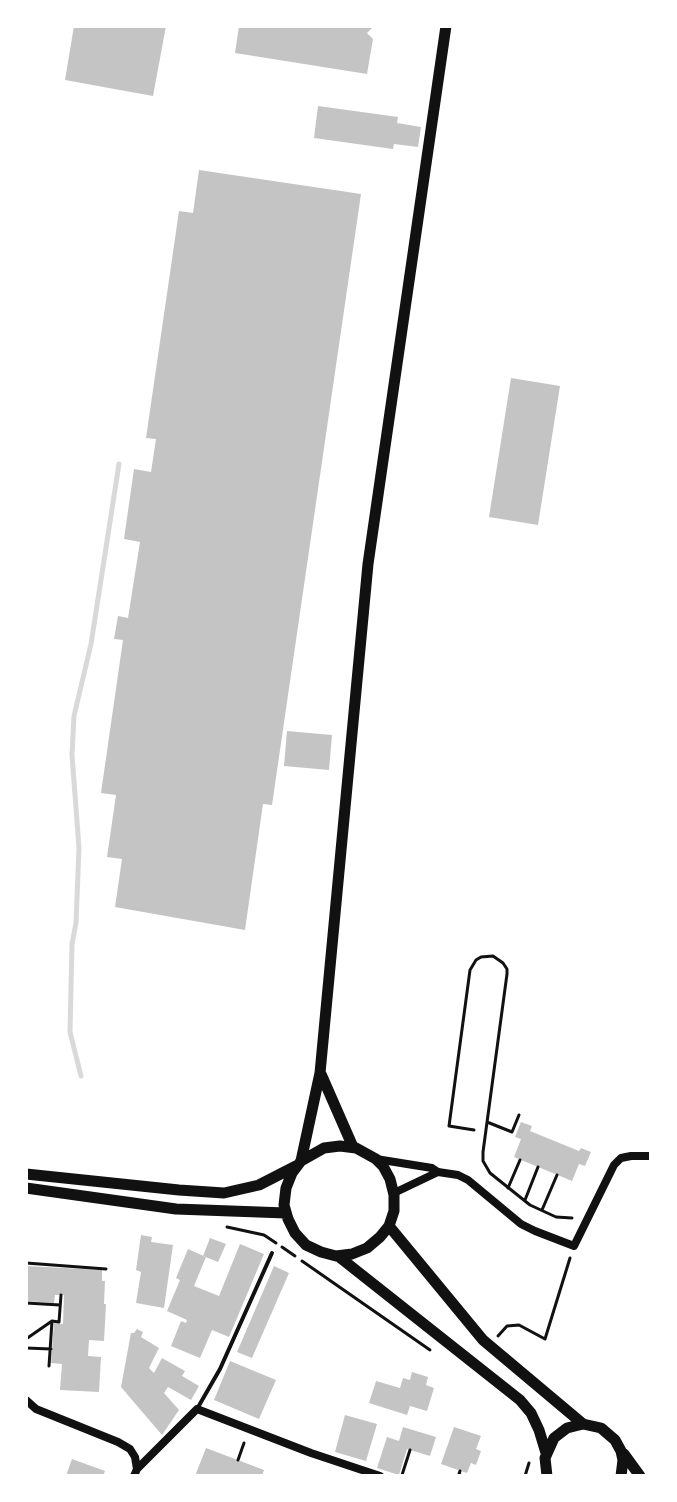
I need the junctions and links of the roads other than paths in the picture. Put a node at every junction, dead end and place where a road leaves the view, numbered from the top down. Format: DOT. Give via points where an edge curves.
graph roads {
  1 [pos="446,26"];
  2 [pos="320,1073"];
  3 [pos="353,1147"];
  4 [pos="651,1156"];
  5 [pos="376,1159"];
  6 [pos="299,1163"];
  7 [pos="438,1172"];
  8 [pos="26,1174"];
  9 [pos="26,1188"];
  10 [pos="394,1193"];
  11 [pos="286,1213"];
  12 [pos="389,1226"];
  13 [pos="272,1253"];
  14 [pos="338,1256"];
  15 [pos="26,1400"];
  16 [pos="197,1409"];
  17 [pos="583,1424"];
  18 [pos="621,1451"];
  19 [pos="546,1464"];
  20 [pos="136,1473"];
  21 [pos="380,1476"];
  22 [pos="539,1476"];
  23 [pos="621,1476"];
  24 [pos="640,1476"];
  1 -- 2 [label="street" via="368,564"];
  2 -- 3 [label="street"];
  2 -- 6 [label="street"];
  3 -- 5 [label="street"];
  3 -- 6 [label="street" via="324,1148"];
  4 -- 7 [label="street" via="621,1158 614,1165 574,1246 521,1224 468,1180"];
  5 -- 7 [label="street"];
  5 -- 10 [label="street"];
  6 -- 8 [label="street" via="259,1185 224,1193"];
  6 -- 11 [label="street" via="286,1188"];
  7 -- 10 [label="street"];
  9 -- 11 [label="street" via="176,1209"];
  10 -- 12 [label="street"];
  11 -- 14 [label="street" via="306,1245"];
  12 -- 14 [label="street" via="367,1248"];
  12 -- 17 [label="street" via="483,1340"];
  13 -- 16 [label="lane"];
  14 -- 19 [label="street" via="520,1400 539,1430"];
  15 -- 20 [label="street" via="130,1449"];
  16 -- 20 [label="street"];
  16 -- 21 [label="street"];
  17 -- 18 [label="street" via="607,1431"];
  17 -- 19 [label="street" via="554,1438"];
  18 -- 23 [label="street"];
  18 -- 24 [label="street"];
  19 -- 22 [label="street"];
}
